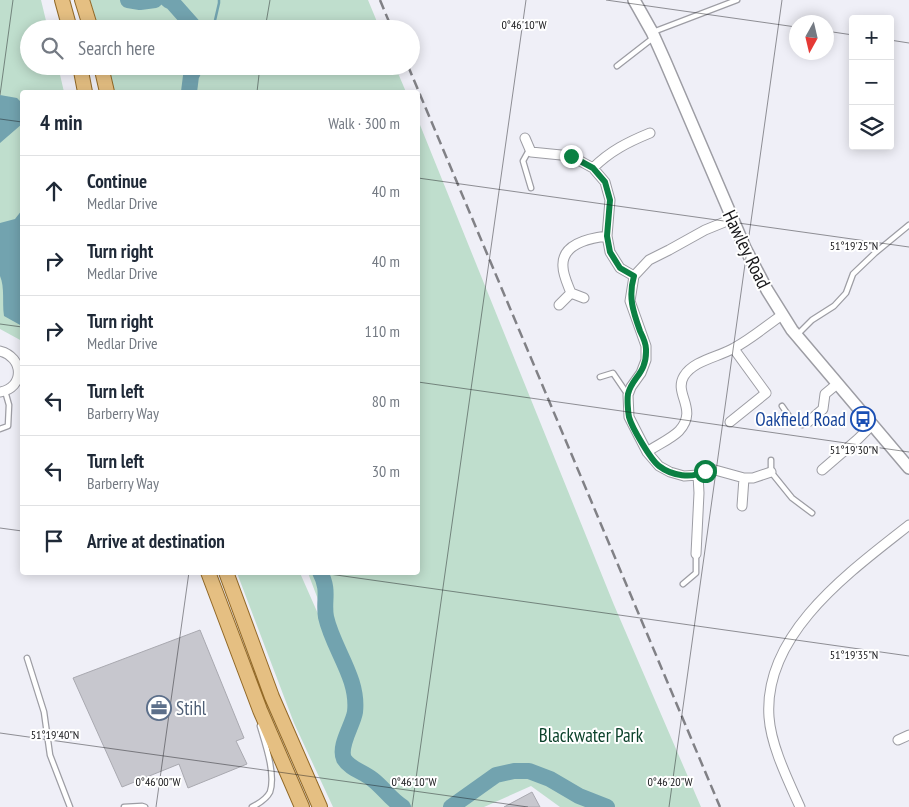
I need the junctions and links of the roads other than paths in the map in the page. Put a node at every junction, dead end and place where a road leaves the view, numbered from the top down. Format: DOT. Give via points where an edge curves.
graph roads {
  1 [pos="62,0"];
  2 [pos="82,0"];
  3 [pos="634,0"];
  4 [pos="736,0"];
  5 [pos="68,20"];
  6 [pos="88,20"];
  7 [pos="653,35"];
  8 [pos="617,66"];
  9 [pos="82,75"];
  10 [pos="103,75"];
  11 [pos="85,90"];
  12 [pos="107,90"];
  13 [pos="650,133"];
  14 [pos="525,138"];
  15 [pos="531,152"];
  16 [pos="593,168"];
  17 [pos="532,188"];
  18 [pos="732,219"];
  19 [pos="909,225"];
  20 [pos="607,236"];
  21 [pos="634,276"];
  22 [pos="571,293"];
  23 [pos="584,298"];
  24 [pos="559,305"];
  25 [pos="782,315"];
  26 [pos="797,335"];
  27 [pos="734,349"];
  28 [pos="0,352"];
  29 [pos="12,357"];
  30 [pos="20,358"];
  31 [pos="20,375"];
  32 [pos="600,377"];
  33 [pos="837,384"];
  34 [pos="3,392"];
  35 [pos="628,395"];
  36 [pos="782,406"];
  37 [pos="730,422"];
  38 [pos="808,422"];
  39 [pos="872,425"];
  40 [pos="0,429"];
  41 [pos="647,452"];
  42 [pos="772,460"];
  43 [pos="909,468"];
  44 [pos="822,470"];
  45 [pos="770,472"];
  46 [pos="698,475"];
  47 [pos="744,478"];
  48 [pos="742,506"];
  49 [pos="812,512"];
  50 [pos="909,524"];
  51 [pos="696,554"];
  52 [pos="209,575"];
  53 [pos="227,575"];
  54 [pos="683,584"];
  55 [pos="27,658"];
  56 [pos="240,662"];
  57 [pos="909,735"];
  58 [pos="898,740"];
  59 [pos="70,807"];
  60 [pos="124,807"];
  61 [pos="145,807"];
  62 [pos="252,807"];
  63 [pos="302,807"];
  64 [pos="320,807"];
  65 [pos="800,807"];
  1 -- 5 [label="main road"];
  2 -- 6 [label="main road"];
  3 -- 7 [label="main road, Hawley Road"];
  4 -- 7 [label="lane"];
  7 -- 8 [label="lane"];
  7 -- 18 [label="main road, Hawley Road"];
  9 -- 11 [label="main road"];
  10 -- 12 [label="main road"];
  13 -- 16 [label="street" via="606,155"];
  14 -- 15 [label="street"];
  15 -- 16 [label="street" via="571,156"];
  15 -- 17 [label="lane" via="523,161"];
  16 -- 20 [label="street" via="605,182 610,200"];
  18 -- 21 [label="street" via="649,260"];
  18 -- 25 [label="main road, Hawley Road" via="754,267"];
  19 -- 26 [label="lane" via="853,274 846,292 834,306 812,320"];
  20 -- 21 [label="street" via="610,252 620,268"];
  20 -- 22 [label="street" via="587,239 564,256 562,267"];
  21 -- 35 [label="street" via="630,301 646,346 646,360"];
  22 -- 23 [label="street"];
  22 -- 24 [label="street"];
  25 -- 26 [label="main road, Hawley Road"];
  25 -- 27 [label="street"];
  26 -- 33 [label="main road, Hawley Road"];
  27 -- 37 [label="street" via="766,392"];
  27 -- 41 [label="street" via="697,364 684,376 681,389 688,412 686,422 679,432"];
  28 -- 29 [label="street"];
  29 -- 30 [label="street"];
  29 -- 31 [label="street"];
  31 -- 34 [label="street"];
  32 -- 35 [label="lane" via="613,373"];
  33 -- 38 [label="street" via="825,394 823,409"];
  33 -- 39 [label="main road, Hawley Road"];
  34 -- 40 [label="lane" via="9,405 8,426"];
  35 -- 41 [label="street" via="629,417"];
  36 -- 38 [label="lane" via="791,419 802,425"];
  39 -- 43 [label="main road, Hawley Road"];
  39 -- 44 [label="street"];
  41 -- 46 [label="street" via="659,466 670,472"];
  42 -- 45 [label="lane"];
  45 -- 47 [label="street"];
  45 -- 49 [label="lane" via="792,498"];
  46 -- 47 [label="street" via="714,470"];
  46 -- 51 [label="street"];
  47 -- 48 [label="street"];
  50 -- 65 [label="street" via="827,592 806,616 778,663 768,701 768,719 773,741"];
  51 -- 54 [label="lane" via="696,573"];
  52 -- 56 [label="main road"];
  53 -- 64 [label="main road" via="272,697"];
  55 -- 59 [label="lane" via="44,712 50,755"];
  56 -- 62 [label="lane" via="270,762 269,794"];
  56 -- 63 [label="main road"];
  57 -- 58 [label="street"];
  60 -- 61 [label="lane"];
}
